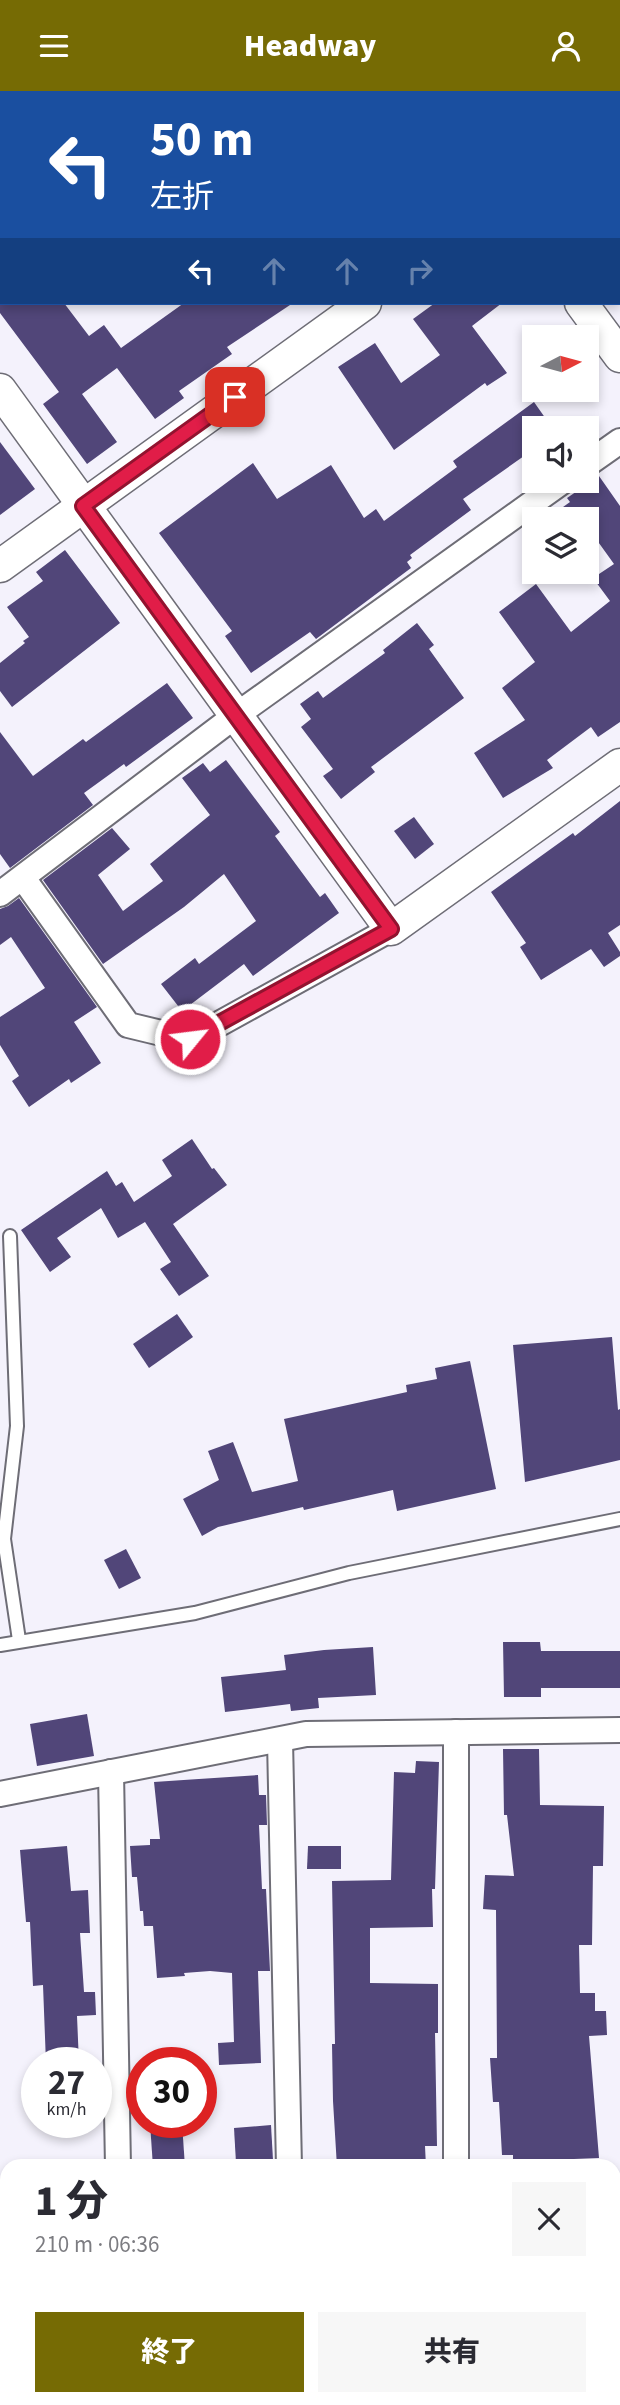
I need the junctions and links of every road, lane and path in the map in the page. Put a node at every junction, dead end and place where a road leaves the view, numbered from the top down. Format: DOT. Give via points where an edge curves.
graph roads {
  1 [pos="362,305"];
  2 [pos="582,305"];
  3 [pos="620,356"];
  4 [pos="0,390"];
  5 [pos="620,441"];
  6 [pos="599,456"];
  7 [pos="546,493"];
  8 [pos="83,506"];
  9 [pos="0,566"];
  10 [pos="235,716"];
  11 [pos="620,765"];
  12 [pos="23,878"];
  13 [pos="0,894"];
  14 [pos="391,929"];
  15 [pos="10,1236"];
  16 [pos="620,1519"];
  17 [pos="19,1640"];
  18 [pos="0,1645"];
  19 [pos="620,1730"];
  20 [pos="456,1732"];
  21 [pos="280,1740"];
  22 [pos="111,1772"];
  23 [pos="0,1794"];
  24 [pos="118,2159"];
  25 [pos="289,2159"];
  26 [pos="456,2159"];
  1 -- 8 [label="street"];
  2 -- 3 [label="street"];
  4 -- 8 [label="street"];
  5 -- 6 [label="street"];
  7 -- 10 [label="street"];
  8 -- 9 [label="street"];
  8 -- 10 [label="street"];
  10 -- 12 [label="street"];
  10 -- 14 [label="street"];
  11 -- 14 [label="street"];
  12 -- 13 [label="street"];
  12 -- 14 [label="street" via="128,1025 190,1039"];
  15 -- 17 [label="lane" via="17,1426 4,1539"];
  16 -- 17 [label="lane" via="349,1573 195,1613"];
  17 -- 18 [label="lane"];
  19 -- 20 [label="street"];
  20 -- 21 [label="street" via="306,1734"];
  20 -- 26 [label="street"];
  21 -- 22 [label="street"];
  21 -- 25 [label="street"];
  22 -- 23 [label="street"];
  22 -- 24 [label="street"];
}
